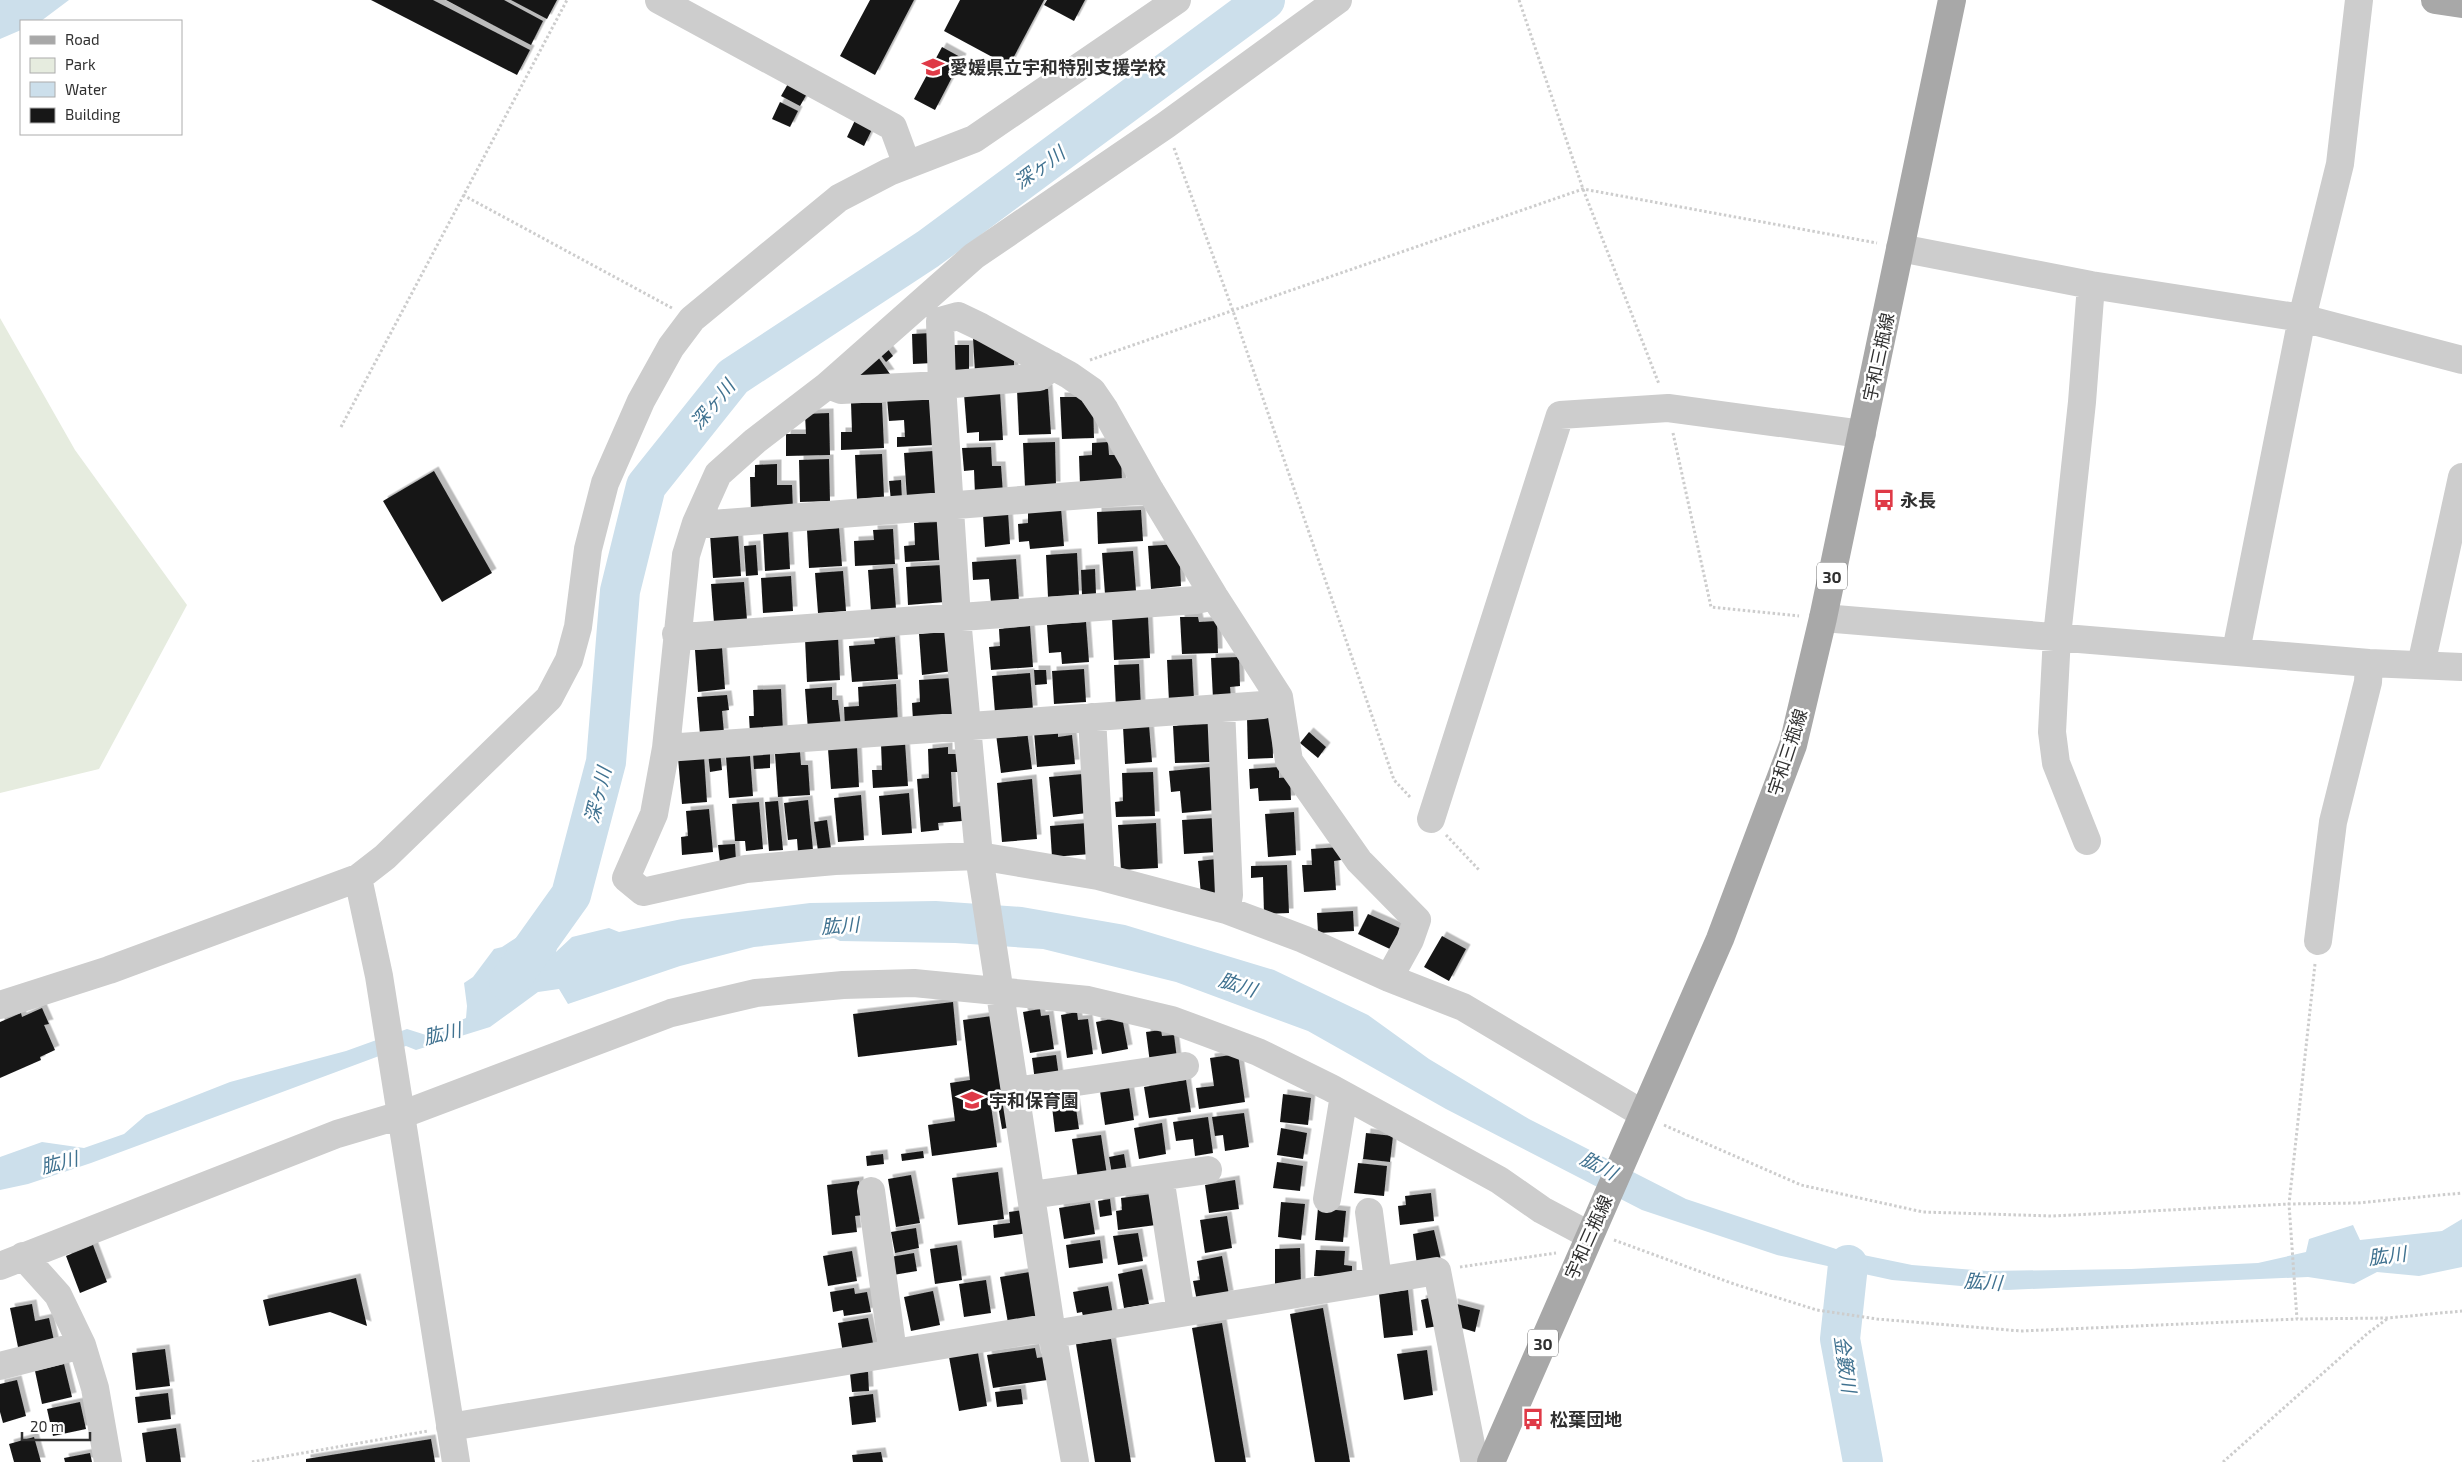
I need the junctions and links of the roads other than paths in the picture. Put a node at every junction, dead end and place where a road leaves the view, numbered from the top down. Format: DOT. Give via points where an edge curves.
graph roads {
  1 [pos="658,0"];
  2 [pos="1177,0"];
  3 [pos="1338,0"];
  4 [pos="1952,0"];
  5 [pos="2359,0"];
  6 [pos="2435,0"];
  7 [pos="2462,4"];
  8 [pos="906,165"];
  9 [pos="1900,248"];
  10 [pos="2091,285"];
  11 [pos="908,314"];
  12 [pos="2302,318"];
  13 [pos="940,321"];
  14 [pos="2462,360"];
  15 [pos="1061,370"];
  16 [pos="828,385"];
  17 [pos="942,385"];
  18 [pos="1862,434"];
  19 [pos="2462,477"];
  20 [pos="1150,490"];
  21 [pos="950,505"];
  22 [pos="696,523"];
  23 [pos="1214,596"];
  24 [pos="958,618"];
  25 [pos="1823,618"];
  26 [pos="676,634"];
  27 [pos="2058,636"];
  28 [pos="2236,652"];
  29 [pos="2369,663"];
  30 [pos="2421,665"];
  31 [pos="2462,667"];
  32 [pos="1279,697"];
  33 [pos="1221,708"];
  34 [pos="1092,717"];
  35 [pos="967,726"];
  36 [pos="666,748"];
  37 [pos="1431,819"];
  38 [pos="2087,841"];
  39 [pos="979,856"];
  40 [pos="1098,876"];
  41 [pos="358,878"];
  42 [pos="1226,910"];
  43 [pos="2318,941"];
  44 [pos="1390,978"];
  45 [pos="1000,987"];
  46 [pos="0,1005"];
  47 [pos="1185,1066"];
  48 [pos="1016,1090"];
  49 [pos="1344,1095"];
  50 [pos="400,1108"];
  51 [pos="1639,1121"];
  52 [pos="1208,1170"];
  53 [pos="1160,1177"];
  54 [pos="871,1191"];
  55 [pos="1031,1195"];
  56 [pos="1327,1199"];
  57 [pos="1369,1212"];
  58 [pos="1589,1236"];
  59 [pos="12,1261"];
  60 [pos="1378,1280"];
  61 [pos="1181,1313"];
  62 [pos="1052,1331"];
  63 [pos="82,1345"];
  64 [pos="893,1354"];
  65 [pos="0,1366"];
  66 [pos="450,1427"];
  67 [pos="1480,1461"];
  68 [pos="108,1462"];
  69 [pos="456,1462"];
  70 [pos="1075,1462"];
  1 -- 8 [label="street" via="893,127"];
  2 -- 8 [label="street" via="974,139"];
  3 -- 11 [label="street" via="1166,125 974,256"];
  4 -- 9 [label="main road, 宇和三瓶線 / 30"];
  5 -- 12 [label="street" via="2340,164"];
  6 -- 7 [label="main road"];
  8 -- 41 [label="street" via="839,198 692,319 671,347 641,400 605,483 588,549 578,627 569,660 549,698 440,806"];
  9 -- 10 [label="street"];
  9 -- 18 [label="main road, 宇和三瓶線 / 30"];
  10 -- 12 [label="street"];
  10 -- 27 [label="street"];
  11 -- 13 [label="street"];
  11 -- 16 [label="street"];
  12 -- 14 [label="street"];
  12 -- 28 [label="street"];
  13 -- 15 [label="street" via="958,316"];
  13 -- 17 [label="street"];
  15 -- 17 [label="street" via="1039,377"];
  15 -- 20 [label="street" via="1092,391"];
  16 -- 17 [label="street" via="841,390"];
  16 -- 22 [label="street" via="718,474"];
  17 -- 21 [label="street"];
  18 -- 25 [label="main road, 宇和三瓶線 / 30"];
  18 -- 37 [label="street" via="1668,408 1560,415"];
  19 -- 30 [label="street"];
  20 -- 21 [label="street"];
  20 -- 23 [label="street"];
  21 -- 22 [label="street"];
  21 -- 24 [label="street"];
  22 -- 26 [label="street" via="686,555"];
  23 -- 24 [label="street"];
  23 -- 32 [label="street"];
  24 -- 26 [label="street" via="697,636"];
  24 -- 35 [label="street"];
  25 -- 27 [label="street"];
  25 -- 51 [label="main road, 宇和三瓶線 / 30" via="1793,745 1720,939"];
  26 -- 36 [label="street"];
  27 -- 28 [label="street"];
  27 -- 38 [label="street" via="2052,732 2056,763"];
  28 -- 29 [label="street"];
  29 -- 30 [label="street"];
  29 -- 43 [label="street" via="2368,682 2333,822"];
  30 -- 31 [label="street"];
  32 -- 33 [label="street" via="1263,705"];
  32 -- 44 [label="street" via="1289,761 1360,861 1417,920"];
  33 -- 34 [label="street"];
  33 -- 42 [label="street" via="1229,895"];
  34 -- 35 [label="street"];
  34 -- 40 [label="street"];
  35 -- 36 [label="street"];
  35 -- 39 [label="street"];
  36 -- 39 [label="street" via="654,814 626,878 643,892 746,869 835,861"];
  39 -- 40 [label="street"];
  39 -- 45 [label="street"];
  40 -- 42 [label="street"];
  41 -- 46 [label="street" via="109,970"];
  41 -- 50 [label="street" via="380,976"];
  42 -- 44 [label="street" via="1303,939"];
  44 -- 51 [label="street" via="1463,1006"];
  45 -- 48 [label="street"];
  45 -- 49 [label="street" via="1088,1000 1172,1020 1258,1052"];
  45 -- 50 [label="street" via="914,983 756,993 671,1014"];
  47 -- 48 [label="street"];
  48 -- 55 [label="street"];
  49 -- 56 [label="street"];
  49 -- 58 [label="street" via="1498,1180"];
  50 -- 59 [label="street"];
  50 -- 66 [label="street"];
  51 -- 58 [label="main road, 宇和三瓶線 / 30"];
  52 -- 53 [label="street"];
  53 -- 55 [label="street"];
  53 -- 61 [label="street"];
  54 -- 64 [label="street"];
  55 -- 62 [label="street"];
  57 -- 60 [label="street"];
  58 -- 67 [label="main road, 宇和三瓶線 / 30"];
  59 -- 63 [label="street" via="58,1295"];
  60 -- 61 [label="street"];
  60 -- 67 [label="street" via="1437,1271"];
  61 -- 62 [label="street"];
  62 -- 64 [label="street"];
  62 -- 70 [label="street"];
  63 -- 65 [label="street"];
  63 -- 68 [label="street" via="95,1388"];
  64 -- 66 [label="street"];
  66 -- 69 [label="street"];
}
